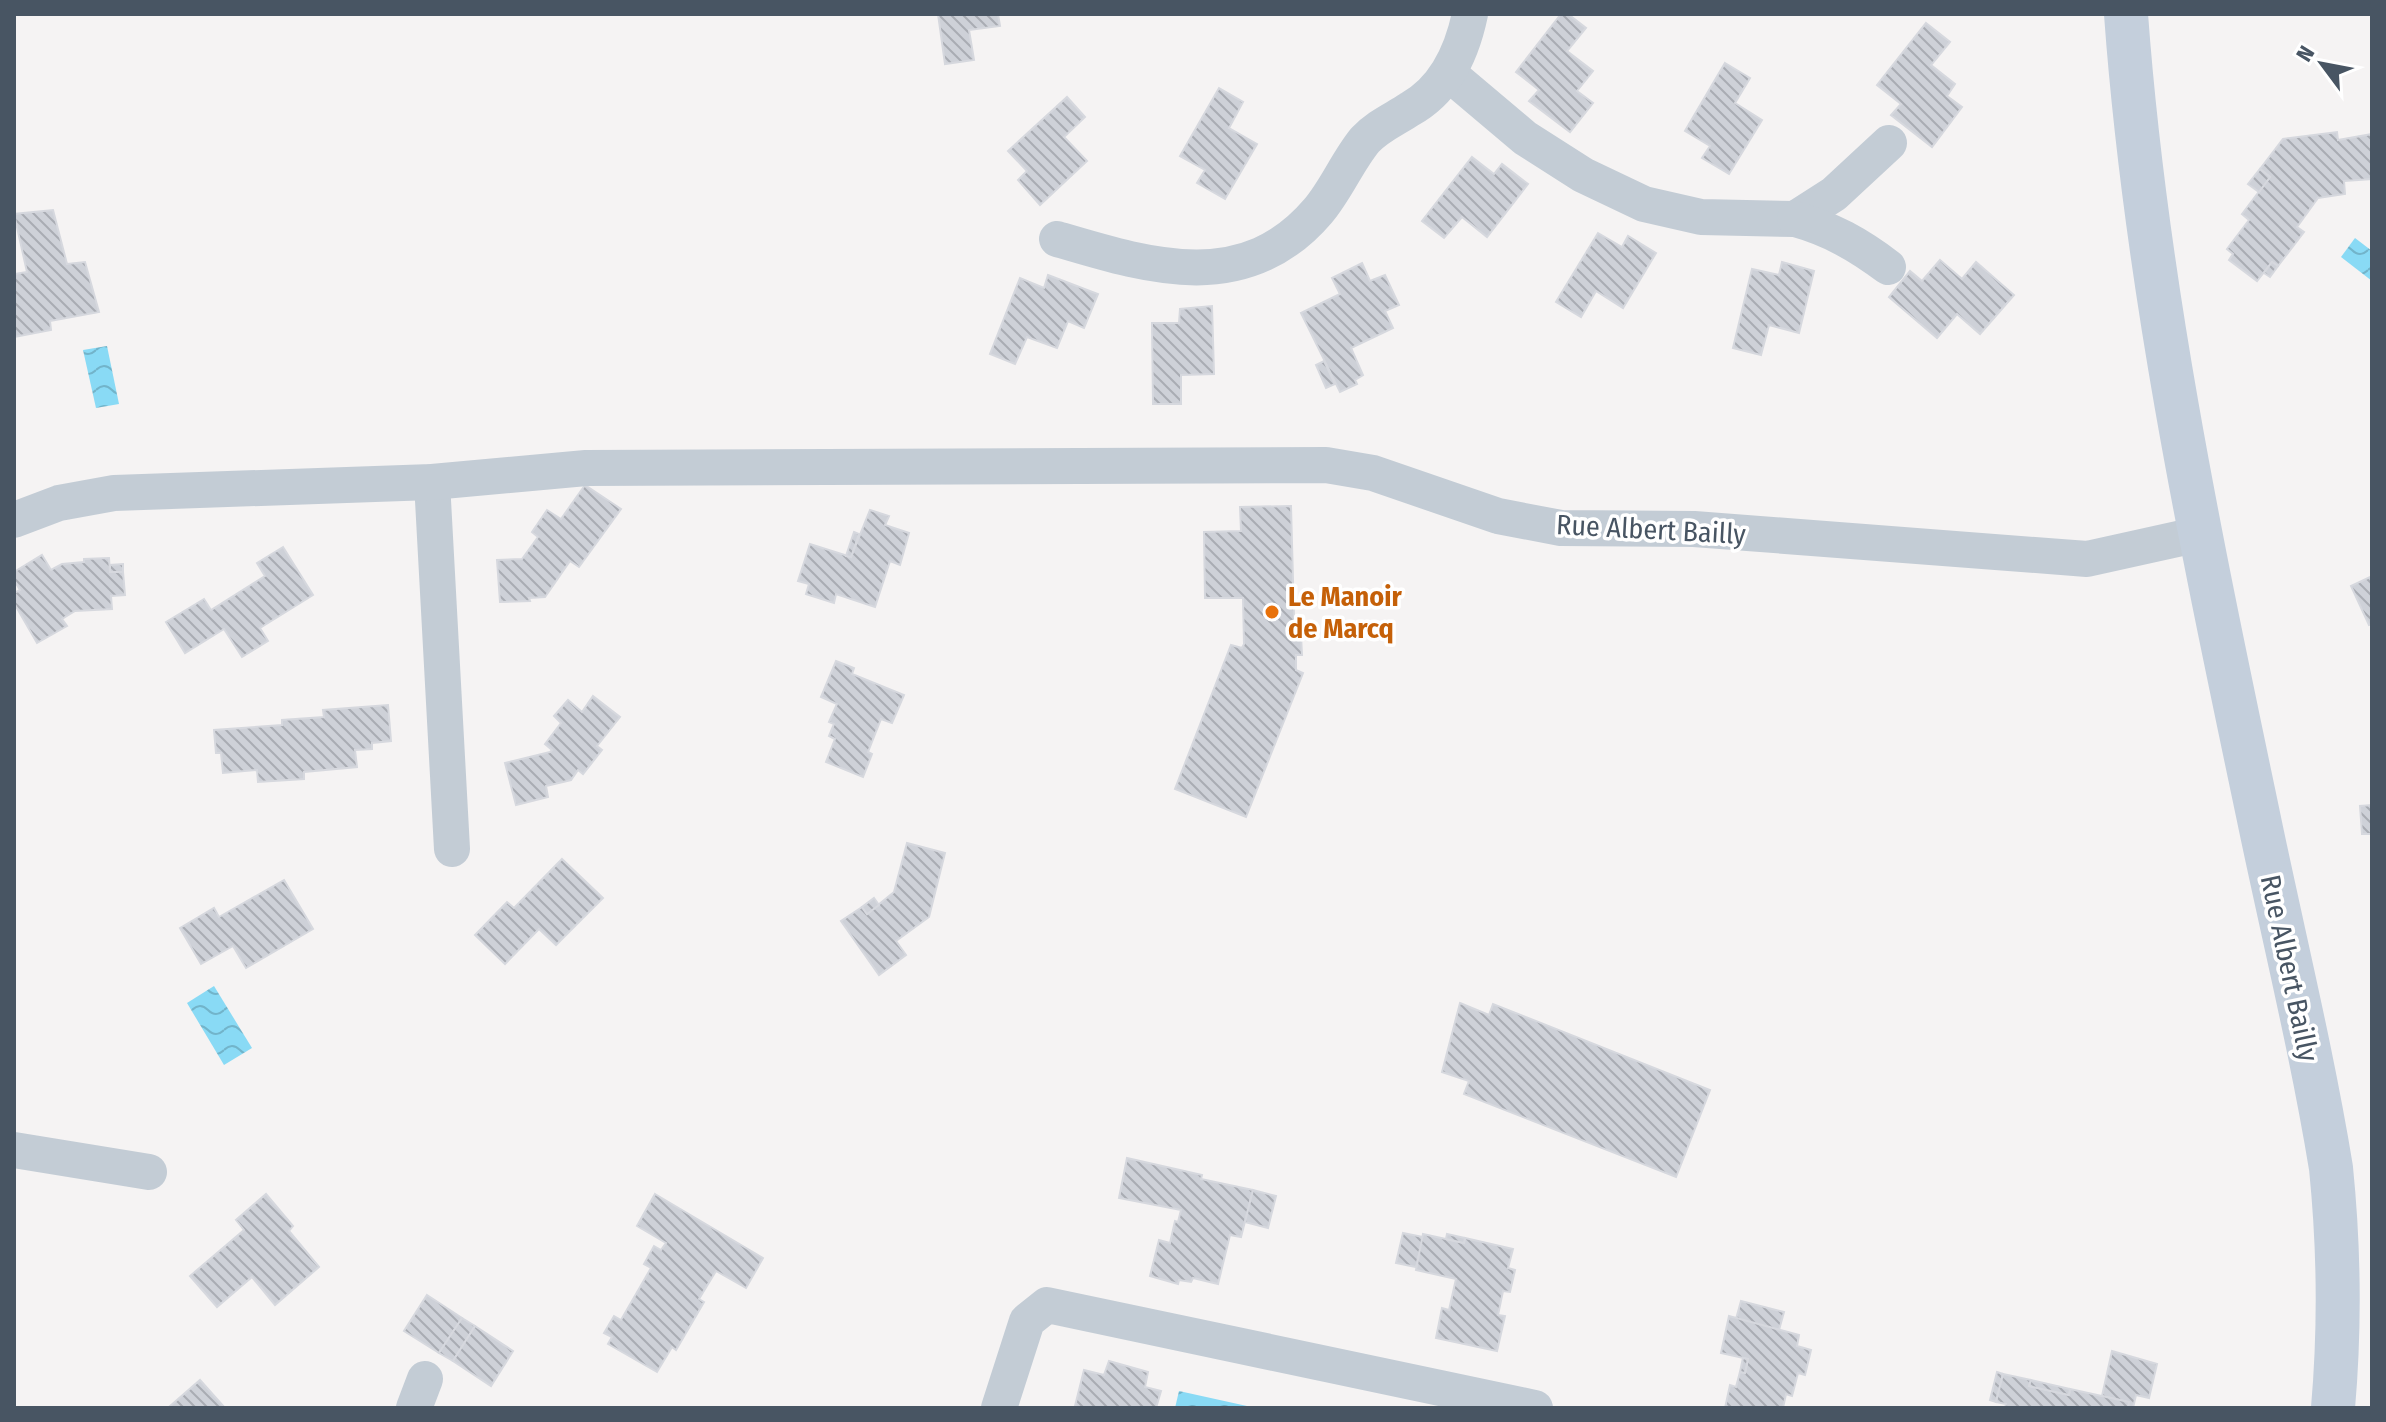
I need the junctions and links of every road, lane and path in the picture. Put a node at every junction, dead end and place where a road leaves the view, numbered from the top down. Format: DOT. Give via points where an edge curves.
graph roads {
  1 [pos="1470,14"];
  2 [pos="2126,14"];
  3 [pos="1448,73"];
  4 [pos="1889,143"];
  5 [pos="1795,219"];
  6 [pos="1057,239"];
  7 [pos="1888,267"];
  8 [pos="432,482"];
  9 [pos="14,520"];
  10 [pos="2200,534"];
  11 [pos="452,849"];
  12 [pos="14,1150"];
  13 [pos="149,1172"];
  14 [pos="1387,1393"];
  15 [pos="999,1408"];
  16 [pos="1535,1408"];
  17 [pos="2333,1408"];
  1 -- 3 [label="street"];
  2 -- 10 [label="main road, Rue Albert Bailly" via="2157,288"];
  3 -- 5 [label="street" via="1525,138 1583,175 1644,204 1701,217"];
  3 -- 6 [label="street" via="1428,97 1365,141 1331,194 1297,233 1251,258 1178,268"];
  4 -- 5 [label="street" via="1834,194"];
  5 -- 7 [label="street" via="1842,235"];
  8 -- 9 [label="street, Rue Albert Bailly" via="114,493 59,503"];
  8 -- 10 [label="street, Rue Albert Bailly" via="638,466 1326,465 1373,473 1498,516 1561,528 1694,529 2087,559"];
  8 -- 11 [label="street"];
  10 -- 17 [label="main road, Rue Albert Bailly" via="2331,1168 2338,1317"];
  12 -- 13 [label="street"];
  14 -- 15 [label="street" via="1047,1305 1027,1321"];
  14 -- 16 [label="street"];
}
